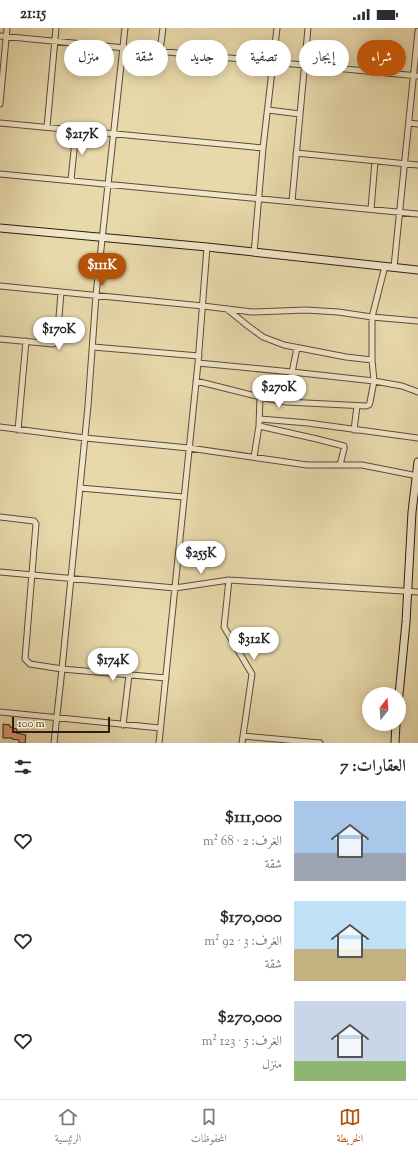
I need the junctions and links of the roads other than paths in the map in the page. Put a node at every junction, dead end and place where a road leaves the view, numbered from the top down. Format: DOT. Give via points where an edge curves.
graph roads {
  1 [pos="7,28"];
  2 [pos="56,28"];
  3 [pos="125,28"];
  4 [pos="163,28"];
  5 [pos="277,28"];
  6 [pos="308,28"];
  7 [pos="418,31"];
  8 [pos="0,36"];
  9 [pos="6,36"];
  10 [pos="124,40"];
  11 [pos="161,40"];
  12 [pos="276,40"];
  13 [pos="307,40"];
  14 [pos="55,41"];
  15 [pos="122,47"];
  16 [pos="168,52"];
  17 [pos="122,55"];
  18 [pos="236,58"];
  19 [pos="349,69"];
  20 [pos="416,75"];
  21 [pos="271,76"];
  22 [pos="304,76"];
  23 [pos="0,104"];
  24 [pos="268,110"];
  25 [pos="300,114"];
  26 [pos="0,123"];
  27 [pos="408,123"];
  28 [pos="418,124"];
  29 [pos="47,127"];
  30 [pos="76,130"];
  31 [pos="112,134"];
  32 [pos="263,148"];
  33 [pos="296,153"];
  34 [pos="375,161"];
  35 [pos="404,163"];
  36 [pos="418,165"];
  37 [pos="0,174"];
  38 [pos="70,180"];
  39 [pos="107,183"];
  40 [pos="258,198"];
  41 [pos="292,201"];
  42 [pos="371,209"];
  43 [pos="400,212"];
  44 [pos="418,214"];
  45 [pos="0,228"];
  46 [pos="102,238"];
  47 [pos="207,247"];
  48 [pos="254,253"];
  49 [pos="385,266"];
  50 [pos="394,267"];
  51 [pos="418,270"];
  52 [pos="0,286"];
  53 [pos="61,292"];
  54 [pos="96,295"];
  55 [pos="203,306"];
  56 [pos="227,309"];
  57 [pos="372,317"];
  58 [pos="418,321"];
  59 [pos="0,339"];
  60 [pos="26,341"];
  61 [pos="93,347"];
  62 [pos="297,348"];
  63 [pos="199,356"];
  64 [pos="372,360"];
  65 [pos="198,363"];
  66 [pos="292,372"];
  67 [pos="196,381"];
  68 [pos="374,381"];
  69 [pos="418,392"];
  70 [pos="260,397"];
  71 [pos="286,402"];
  72 [pos="357,406"];
  73 [pos="260,419"];
  74 [pos="259,426"];
  75 [pos="0,428"];
  76 [pos="18,430"];
  77 [pos="354,430"];
  78 [pos="85,438"];
  79 [pos="418,438"];
  80 [pos="189,448"];
  81 [pos="254,457"];
  82 [pos="418,462"];
  83 [pos="340,465"];
  84 [pos="417,476"];
  85 [pos="80,488"];
  86 [pos="184,497"];
  87 [pos="0,517"];
  88 [pos="0,572"];
  89 [pos="32,575"];
  90 [pos="71,579"];
  91 [pos="229,580"];
  92 [pos="175,588"];
  93 [pos="407,591"];
  94 [pos="418,592"];
  95 [pos="62,669"];
  96 [pos="129,675"];
  97 [pos="166,678"];
  98 [pos="400,687"];
  99 [pos="0,712"];
  100 [pos="57,718"];
  101 [pos="123,724"];
  102 [pos="160,728"];
  103 [pos="395,731"];
  104 [pos="243,736"];
  105 [pos="54,743"];
  106 [pos="159,743"];
  107 [pos="242,743"];
  108 [pos="320,743"];
  109 [pos="394,743"];
  1 -- 9 [label="street"];
  2 -- 14 [label="street"];
  3 -- 10 [label="street"];
  4 -- 11 [label="street"];
  5 -- 12 [label="street"];
  6 -- 13 [label="street"];
  7 -- 20 [label="street"];
  8 -- 9 [label="street"];
  9 -- 14 [label="street"];
  9 -- 23 [label="street"];
  14 -- 15 [label="street"];
  14 -- 29 [label="street"];
  16 -- 18 [label="street"];
  17 -- 31 [label="street"];
  19 -- 20 [label="street"];
  20 -- 27 [label="street"];
  21 -- 24 [label="street"];
  22 -- 25 [label="street"];
  24 -- 25 [label="street"];
  24 -- 32 [label="street"];
  25 -- 33 [label="street"];
  26 -- 29 [label="street"];
  27 -- 28 [label="street"];
  27 -- 35 [label="street"];
  29 -- 30 [label="street"];
  30 -- 31 [label="street"];
  30 -- 38 [label="street"];
  31 -- 32 [label="street"];
  31 -- 39 [label="street"];
  32 -- 40 [label="street"];
  33 -- 34 [label="street"];
  33 -- 41 [label="street"];
  34 -- 35 [label="street"];
  34 -- 42 [label="street"];
  35 -- 36 [label="street"];
  35 -- 43 [label="street"];
  37 -- 38 [label="street"];
  38 -- 39 [label="street"];
  39 -- 40 [label="street"];
  39 -- 46 [label="street"];
  40 -- 41 [label="street"];
  40 -- 48 [label="street"];
  41 -- 42 [label="street"];
  42 -- 43 [label="street"];
  43 -- 44 [label="street"];
  43 -- 50 [label="street"];
  45 -- 46 [label="street"];
  46 -- 47 [label="street"];
  46 -- 54 [label="street"];
  47 -- 48 [label="street"];
  47 -- 55 [label="street"];
  48 -- 49 [label="street"];
  49 -- 50 [label="street"];
  49 -- 57 [label="street"];
  50 -- 51 [label="street"];
  52 -- 53 [label="street"];
  53 -- 54 [label="street"];
  53 -- 60 [label="street" via="57,342 53,344"];
  54 -- 55 [label="street"];
  54 -- 61 [label="street"];
  55 -- 56 [label="street"];
  55 -- 63 [label="street"];
  56 -- 57 [label="street" via="256,313 312,310"];
  56 -- 62 [label="street" via="263,337"];
  57 -- 58 [label="street"];
  57 -- 64 [label="street"];
  59 -- 60 [label="street"];
  60 -- 76 [label="street"];
  61 -- 63 [label="street"];
  61 -- 78 [label="street"];
  62 -- 64 [label="street"];
  62 -- 66 [label="street"];
  63 -- 65 [label="street"];
  64 -- 68 [label="street"];
  65 -- 66 [label="street"];
  65 -- 67 [label="street"];
  66 -- 68 [label="street"];
  66 -- 71 [label="street"];
  67 -- 70 [label="street"];
  67 -- 80 [label="street"];
  68 -- 69 [label="street"];
  68 -- 72 [label="street" via="369,405"];
  70 -- 71 [label="street"];
  70 -- 73 [label="street"];
  71 -- 72 [label="street"];
  72 -- 77 [label="street"];
  73 -- 74 [label="street"];
  73 -- 77 [label="street"];
  74 -- 81 [label="street"];
  74 -- 83 [label="street" via="344,446"];
  75 -- 76 [label="street"];
  76 -- 78 [label="street"];
  77 -- 79 [label="street"];
  78 -- 80 [label="street"];
  78 -- 85 [label="street"];
  80 -- 81 [label="street"];
  80 -- 86 [label="street"];
  81 -- 83 [label="street" via="307,464"];
  82 -- 84 [label="street"];
  83 -- 84 [label="street" via="368,466"];
  84 -- 93 [label="street"];
  85 -- 86 [label="street"];
  85 -- 90 [label="street"];
  86 -- 92 [label="street"];
  87 -- 89 [label="street" via="36,522"];
  88 -- 89 [label="street"];
  89 -- 90 [label="street"];
  89 -- 95 [label="street" via="25,659 30,664"];
  90 -- 92 [label="street"];
  90 -- 95 [label="street"];
  91 -- 92 [label="street"];
  91 -- 93 [label="street"];
  91 -- 104 [label="street" via="224,627 252,674"];
  92 -- 97 [label="street"];
  93 -- 94 [label="street"];
  93 -- 98 [label="street"];
  95 -- 96 [label="street"];
  95 -- 100 [label="street"];
  96 -- 97 [label="street"];
  96 -- 101 [label="street"];
  97 -- 102 [label="street"];
  99 -- 100 [label="street"];
  100 -- 101 [label="street"];
  100 -- 105 [label="street"];
  101 -- 102 [label="street"];
  102 -- 106 [label="street"];
  103 -- 109 [label="street"];
  104 -- 107 [label="street"];
  104 -- 108 [label="street"];
}
